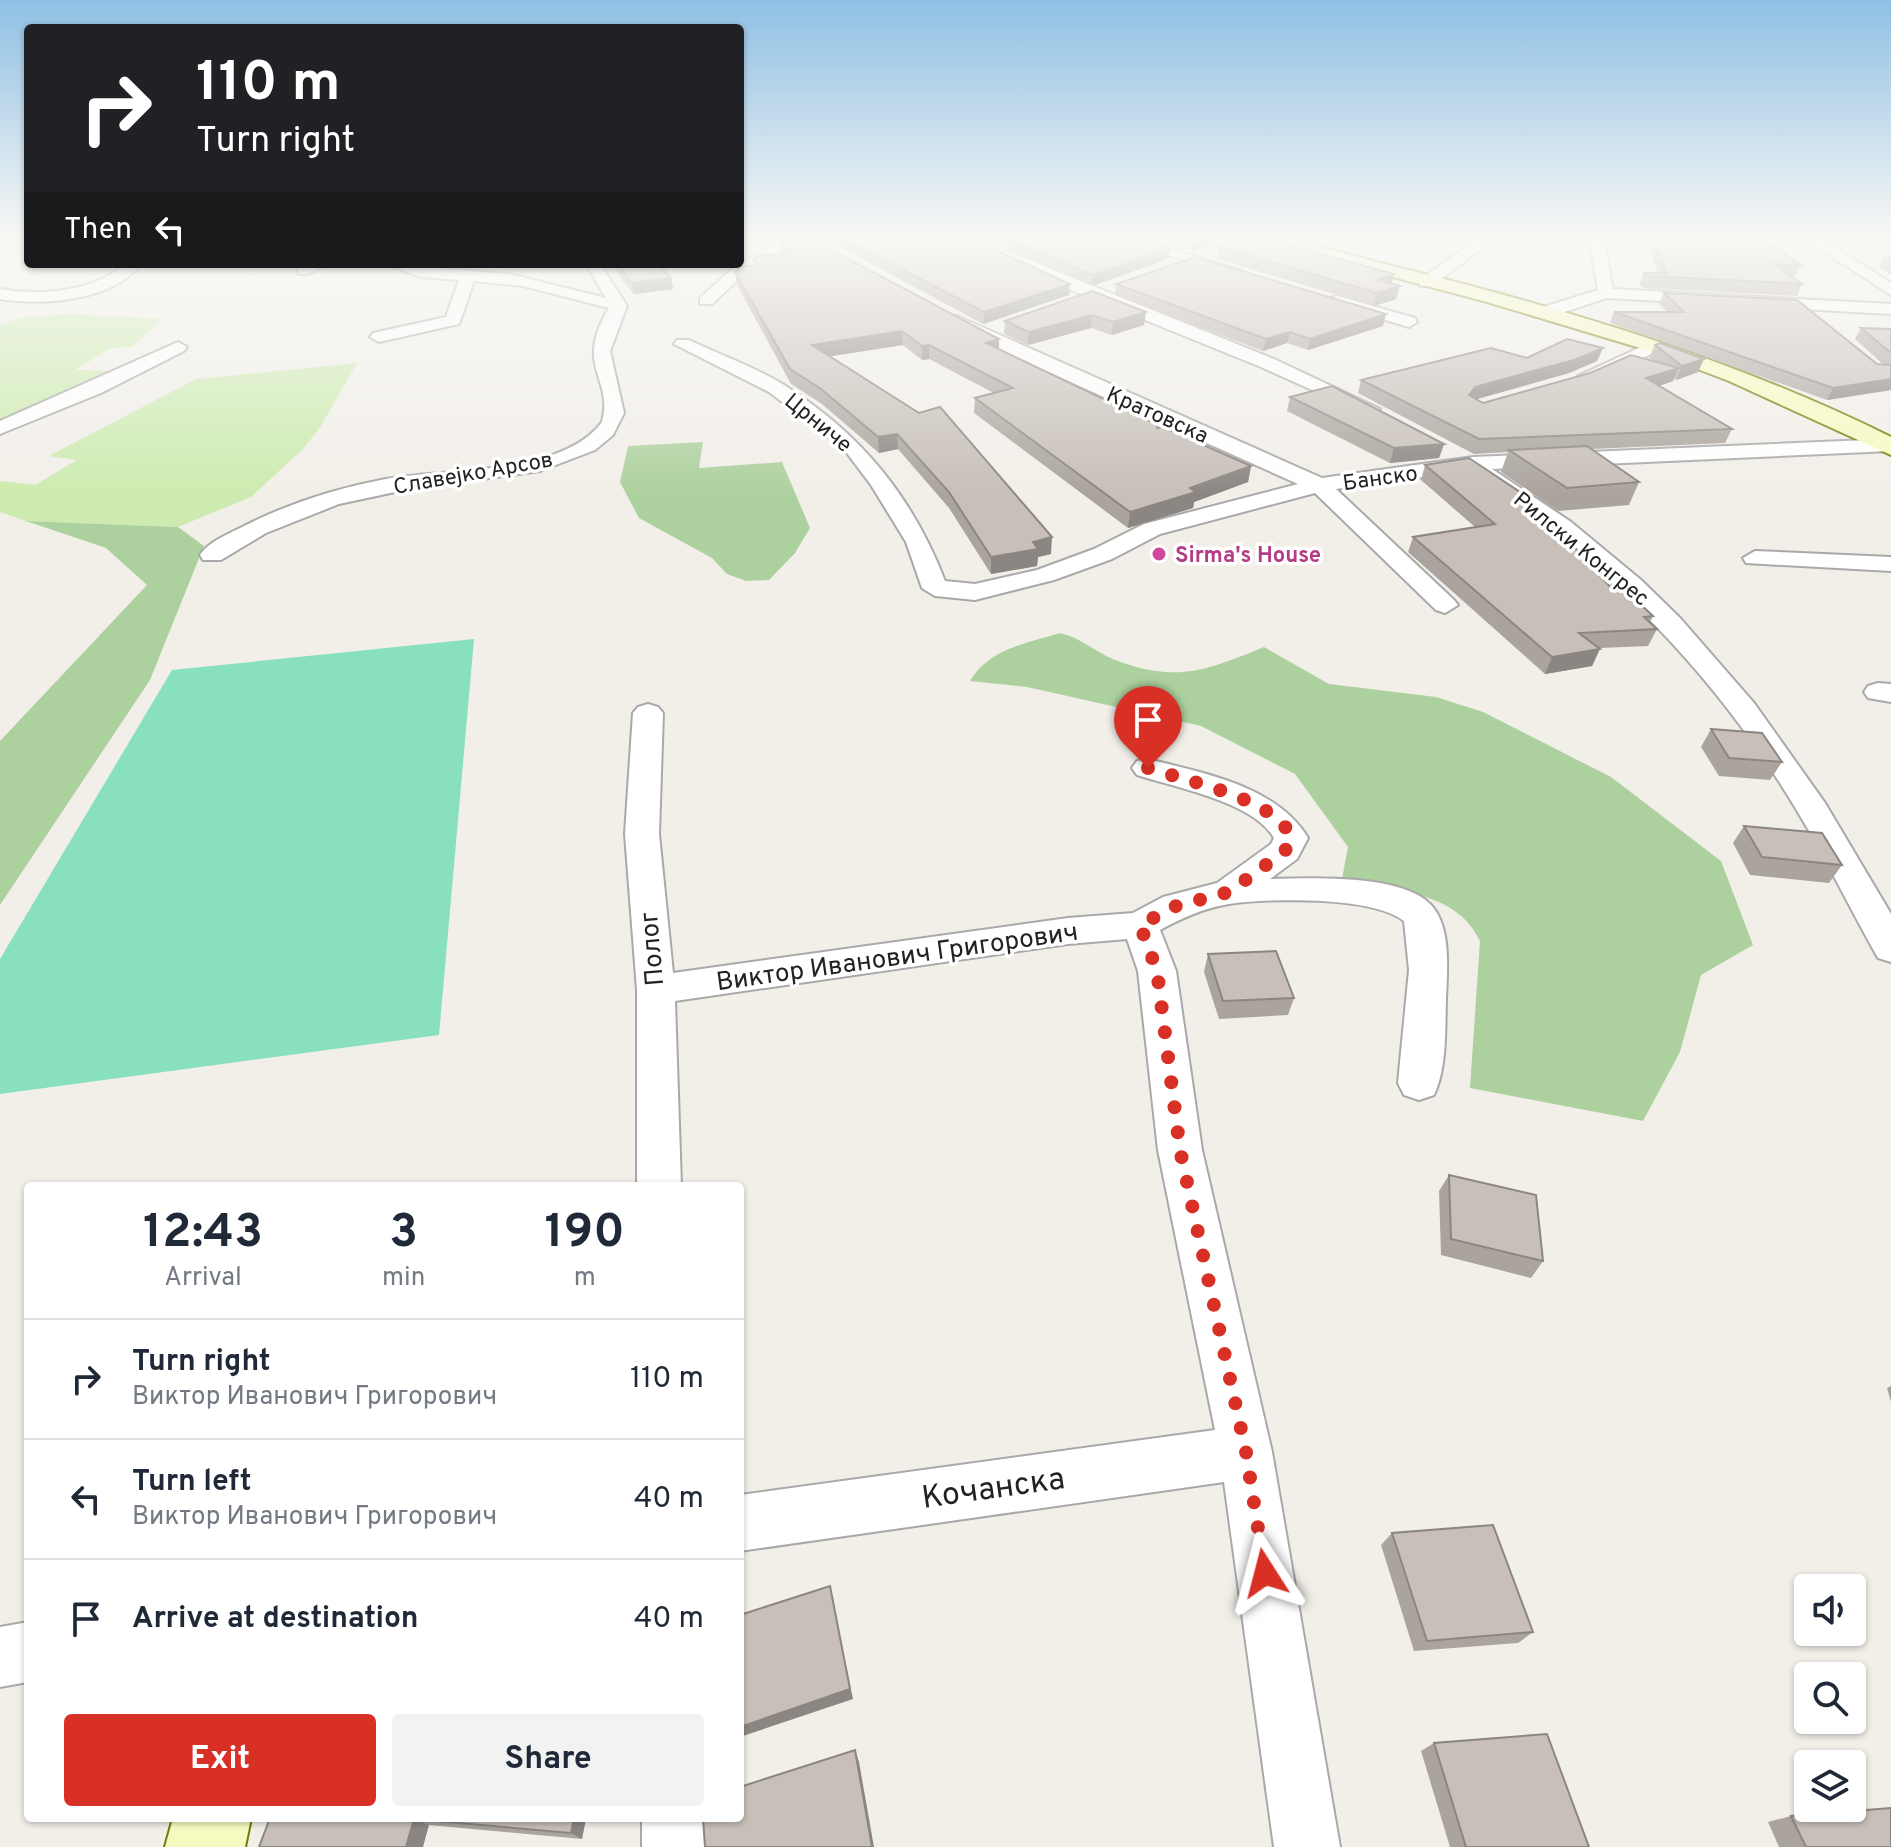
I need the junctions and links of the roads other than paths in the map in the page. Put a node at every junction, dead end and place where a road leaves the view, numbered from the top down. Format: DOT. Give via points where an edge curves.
graph roads {
  1 [pos="443,322"];
  2 [pos="609,322"];
  3 [pos="959,322"];
  4 [pos="1160,322"];
  5 [pos="1574,322"];
  6 [pos="1008,324"];
  7 [pos="981,334"];
  8 [pos="379,337"];
  9 [pos="683,344"];
  10 [pos="1654,346"];
  11 [pos="178,347"];
  12 [pos="1568,383"];
  13 [pos="1387,418"];
  14 [pos="0,428"];
  15 [pos="1439,444"];
  16 [pos="1890,446"];
  17 [pos="1473,463"];
  18 [pos="1319,485"];
  19 [pos="212,555"];
  20 [pos="1755,558"];
  21 [pos="1891,564"];
  22 [pos="935,588"];
  23 [pos="1445,605"];
  24 [pos="648,713"];
  25 [pos="1148,768"];
  26 [pos="1229,892"];
  27 [pos="1140,925"];
  28 [pos="1891,949"];
  29 [pos="656,990"];
  30 [pos="1419,1083"];
  31 [pos="659,1182"];
  32 [pos="1246,1452"];
  33 [pos="744,1522"];
  34 [pos="24,1653"];
  35 [pos="0,1657"];
  36 [pos="211,1822"];
  37 [pos="674,1822"];
  38 [pos="205,1847"];
  39 [pos="675,1847"];
  40 [pos="1307,1847"];
  1 -- 8 [label="street"];
  2 -- 19 [label="street, Славејко Арсов" via="600,355 615,406 613,419 608,430 587,445 550,462 408,482 296,510 247,531"];
  3 -- 7 [label="street, Кратовска"];
  4 -- 13 [label="street" via="1263,361"];
  5 -- 10 [label="street"];
  6 -- 7 [label="street"];
  7 -- 18 [label="street, Кратовска"];
  9 -- 22 [label="street, Црниче" via="776,388 851,445 918,542"];
  10 -- 12 [label="street"];
  10 -- 16 [label="street" via="1742,378"];
  11 -- 14 [label="street"];
  15 -- 17 [label="street, Рилски Конгрес"];
  16 -- 17 [label="street, Банско"];
  17 -- 18 [label="street, Банско"];
  17 -- 28 [label="street, Рилски Конгрес" via="1632,584 1681,635 1795,783 1862,890"];
  18 -- 22 [label="street, Банско" via="1152,529 1045,575 975,592"];
  18 -- 23 [label="street, Кратовска"];
  20 -- 21 [label="street"];
  24 -- 29 [label="street, Полог" via="642,834"];
  25 -- 26 [label="street, Виктор Иванович Григорович" via="1260,806 1288,829 1291,838 1285,851"];
  26 -- 27 [label="street, Виктор Иванович Григорович" via="1176,906"];
  26 -- 30 [label="street, Виктор Иванович Григорович" via="1329,891 1403,902 1419,912 1427,974"];
  27 -- 29 [label="street, Виктор Иванович Григорович"];
  27 -- 32 [label="street" via="1157,971 1180,1150"];
  29 -- 31 [label="street, Полог"];
  32 -- 33 [label="street, Кочанска"];
  32 -- 40 [label="street"];
  34 -- 35 [label="street"];
  36 -- 38 [label="street"];
  37 -- 39 [label="street"];
}
